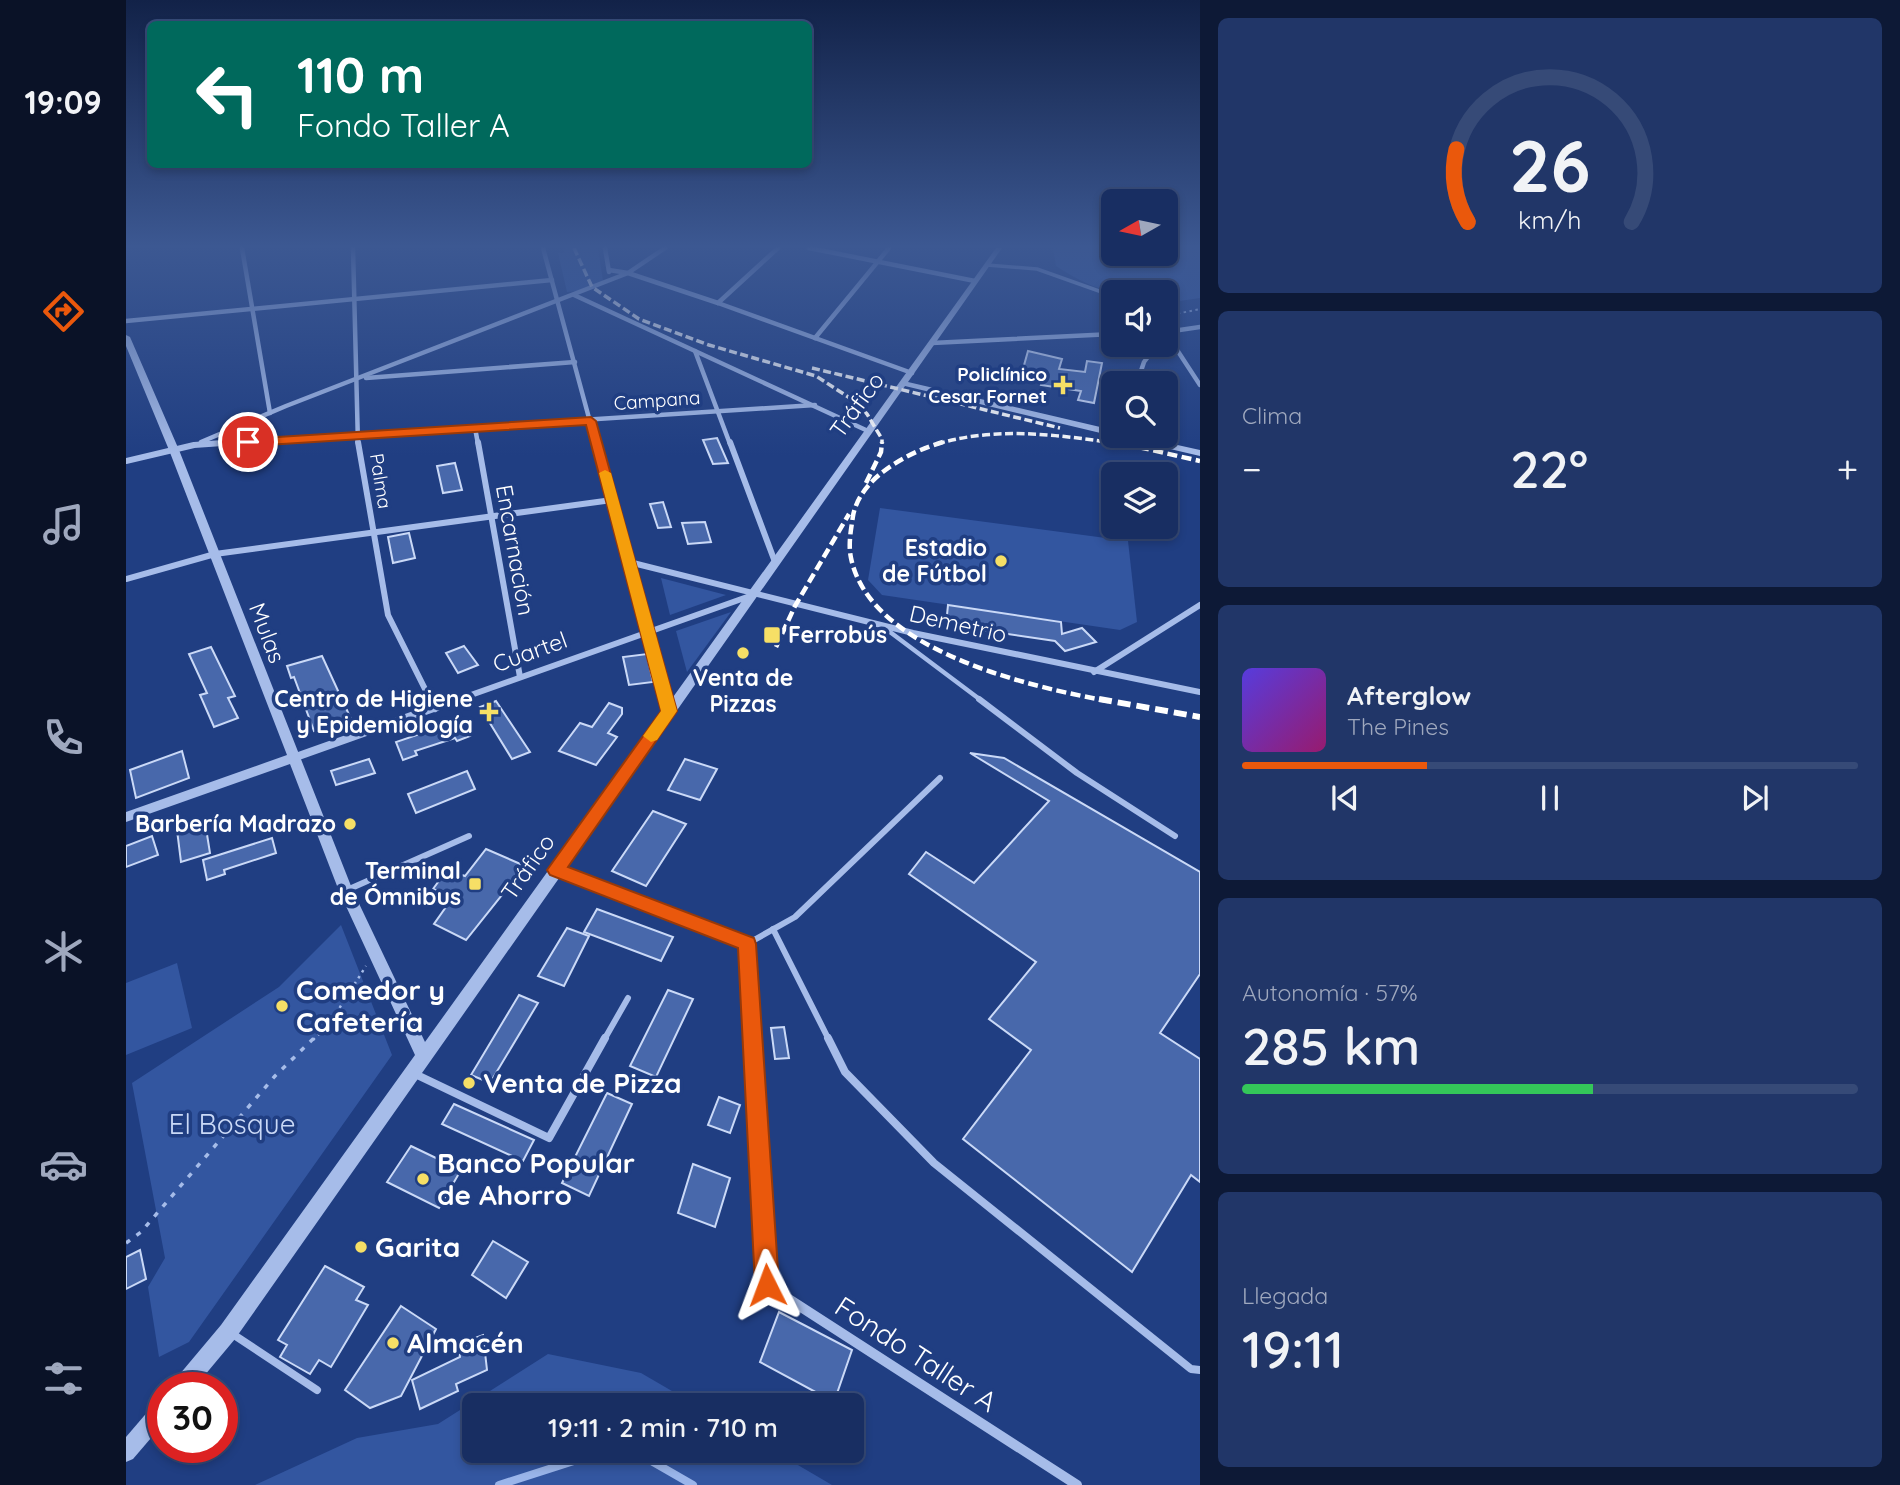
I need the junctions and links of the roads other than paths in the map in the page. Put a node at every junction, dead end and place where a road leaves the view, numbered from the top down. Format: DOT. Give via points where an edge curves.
graph roads {
  1 [pos="162,317"];
  2 [pos="254,317"];
  3 [pos="356,317"];
  4 [pos="516,317"];
  5 [pos="563,317"];
  6 [pos="622,317"];
  7 [pos="758,317"];
  8 [pos="832,317"];
  9 [pos="950,317"];
  10 [pos="126,321"];
  11 [pos="1200,327"];
  12 [pos="1178,330"];
  13 [pos="1101,335"];
  14 [pos="126,337"];
  15 [pos="815,338"];
  16 [pos="932,343"];
  17 [pos="695,351"];
  18 [pos="1178,351"];
  19 [pos="575,362"];
  20 [pos="912,373"];
  21 [pos="358,378"];
  22 [pos="904,383"];
  23 [pos="1200,385"];
  24 [pos="815,405"];
  25 [pos="718,411"];
  26 [pos="270,413"];
  27 [pos="591,421"];
  28 [pos="475,428"];
  29 [pos="1100,430"];
  30 [pos="868,431"];
  31 [pos="357,435"];
  32 [pos="194,445"];
  33 [pos="1178,448"];
  34 [pos="174,450"];
  35 [pos="1200,453"];
  36 [pos="126,461"];
  37 [pos="612,500"];
  38 [pos="491,517"];
  39 [pos="373,533"];
  40 [pos="215,554"];
  41 [pos="629,562"];
  42 [pos="775,562"];
  43 [pos="126,579"];
  44 [pos="751,596"];
  45 [pos="1200,605"];
  46 [pos="880,625"];
  47 [pos="648,632"];
  48 [pos="1093,673"];
  49 [pos="520,677"];
  50 [pos="1200,692"];
  51 [pos="435,708"];
  52 [pos="669,711"];
  53 [pos="293,758"];
  54 [pos="940,778"];
  55 [pos="126,817"];
  56 [pos="469,836"];
  57 [pos="1175,836"];
  58 [pos="556,870"];
  59 [pos="346,891"];
  60 [pos="773,929"];
  61 [pos="747,944"];
  62 [pos="628,998"];
  63 [pos="424,1056"];
  64 [pos="412,1072"];
  65 [pos="228,1332"];
  66 [pos="1200,1370"];
  67 [pos="194,1372"];
  68 [pos="317,1390"];
  69 [pos="147,1428"];
  70 [pos="126,1452"];
  71 [pos="1077,1485"];
  1 -- 10 [label="street"];
  2 -- 26 [label="street"];
  3 -- 21 [label="street, Palma"];
  4 -- 21 [label="street"];
  5 -- 19 [label="street"];
  6 -- 17 [label="street"];
  7 -- 15 [label="street"];
  8 -- 15 [label="street"];
  9 -- 16 [label="street, Tráfico"];
  11 -- 12 [label="street"];
  13 -- 16 [label="street"];
  14 -- 34 [label="street, Mulas"];
  15 -- 20 [label="street"];
  16 -- 20 [label="street, Tráfico"];
  17 -- 24 [label="street"];
  17 -- 25 [label="street"];
  18 -- 23 [label="street"];
  19 -- 21 [label="street"];
  19 -- 27 [label="street"];
  20 -- 22 [label="street, Tráfico"];
  21 -- 26 [label="street"];
  21 -- 31 [label="street, Palma"];
  22 -- 29 [label="street"];
  22 -- 30 [label="street, Tráfico"];
  24 -- 25 [label="street, Campana"];
  24 -- 30 [label="street"];
  25 -- 27 [label="street, Campana"];
  25 -- 42 [label="street"];
  26 -- 32 [label="street"];
  27 -- 28 [label="street, Campana"];
  27 -- 37 [label="street"];
  28 -- 31 [label="street, Campana"];
  28 -- 38 [label="street, Encarnación"];
  30 -- 42 [label="street, Tráfico"];
  31 -- 32 [label="street, Campana"];
  31 -- 39 [label="street, Palma"];
  32 -- 34 [label="street, Campana"];
  33 -- 35 [label="street"];
  34 -- 36 [label="street, Campana"];
  34 -- 40 [label="street, Mulas"];
  37 -- 38 [label="street"];
  37 -- 41 [label="street"];
  38 -- 39 [label="street"];
  38 -- 49 [label="street, Encarnación"];
  39 -- 40 [label="street"];
  39 -- 51 [label="street, Palma" via="388,615"];
  40 -- 43 [label="street"];
  40 -- 53 [label="street, Mulas"];
  41 -- 44 [label="street, Demetrio"];
  41 -- 47 [label="street"];
  42 -- 44 [label="street, Tráfico"];
  44 -- 46 [label="street, Demetrio"];
  44 -- 47 [label="street, Cuartel"];
  44 -- 52 [label="street, Tráfico"];
  45 -- 48 [label="street"];
  46 -- 48 [label="street, Demetrio"];
  46 -- 57 [label="lane" via="1077,773"];
  47 -- 49 [label="street, Cuartel"];
  47 -- 52 [label="street"];
  48 -- 50 [label="street, Demetrio"];
  49 -- 51 [label="street, Cuartel"];
  51 -- 53 [label="street, Cuartel"];
  52 -- 58 [label="street, Tráfico"];
  53 -- 55 [label="street, Cuartel"];
  53 -- 59 [label="street, Mulas"];
  54 -- 60 [label="lane" via="795,917"];
  56 -- 59 [label="lane"];
  58 -- 61 [label="street"];
  58 -- 63 [label="street, Tráfico"];
  59 -- 63 [label="street, Mulas"];
  60 -- 61 [label="lane"];
  60 -- 66 [label="lane" via="845,1072 933,1163 1191,1369"];
  61 -- 71 [label="street, Fondo Taller A" via="767,1285"];
  62 -- 64 [label="lane" via="549,1138"];
  63 -- 64 [label="street, Tráfico"];
  64 -- 65 [label="street, Tráfico"];
  65 -- 67 [label="street, Tráfico"];
  65 -- 68 [label="lane"];
  69 -- 70 [label="street"];
}
